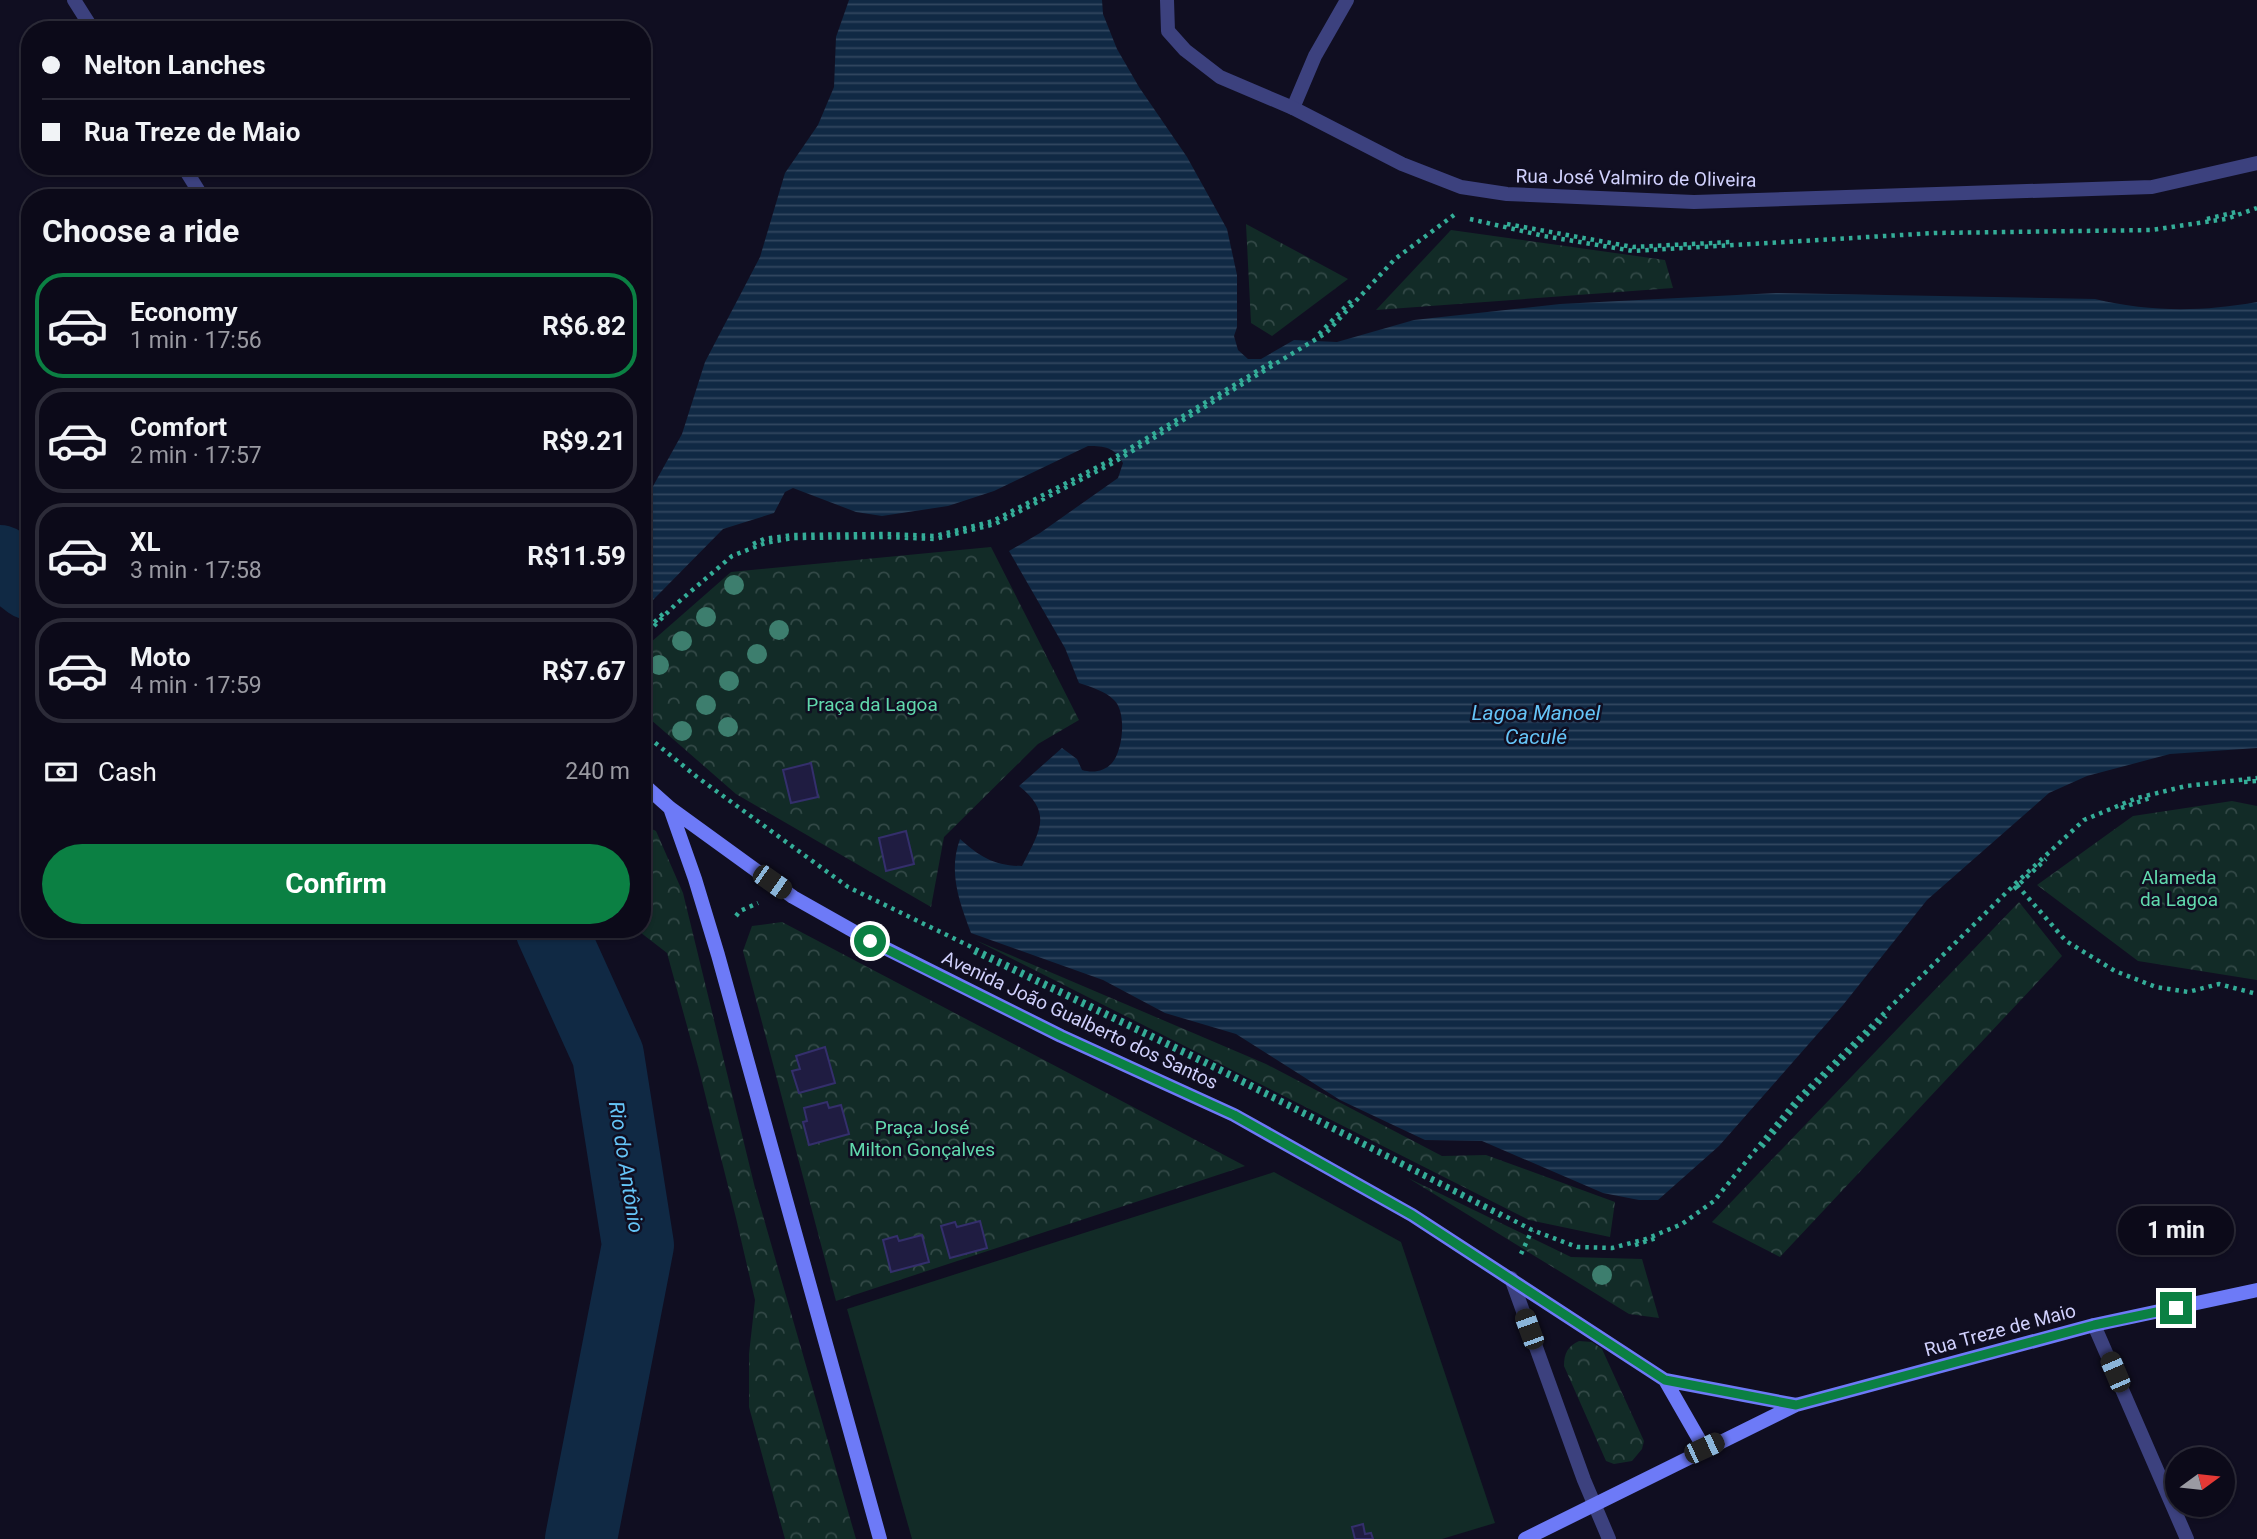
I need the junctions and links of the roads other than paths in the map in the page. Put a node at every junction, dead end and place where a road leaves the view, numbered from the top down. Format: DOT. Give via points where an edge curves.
graph roads {
  1 [pos="74,0"];
  2 [pos="1167,0"];
  3 [pos="1347,0"];
  4 [pos="87,21"];
  5 [pos="1293,108"];
  6 [pos="2257,163"];
  7 [pos="651,791"];
  8 [pos="670,808"];
  9 [pos="1510,1278"];
  10 [pos="2257,1290"];
  11 [pos="2094,1325"];
  12 [pos="1665,1380"];
  13 [pos="1796,1405"];
  14 [pos="1704,1448"];
  15 [pos="1595,1504"];
  16 [pos="880,1539"];
  17 [pos="1525,1539"];
  18 [pos="1609,1539"];
  19 [pos="2187,1539"];
  1 -- 4 [label="street"];
  2 -- 5 [label="street, Rua José Valmiro de Oliveira" via="1168,31 1185,50 1220,77"];
  3 -- 5 [label="street"];
  5 -- 6 [label="street, Rua José Valmiro de Oliveira" via="1402,164 1461,187 1507,194 1694,202 2152,187"];
  7 -- 8 [label="street, Avenida João Gualberto dos Santos"];
  8 -- 9 [label="street, Avenida João Gualberto dos Santos" via="793,897 870,941 1234,1115 1412,1215"];
  8 -- 16 [label="street" via="718,955"];
  9 -- 12 [label="street"];
  9 -- 15 [label="street"];
  10 -- 11 [label="street, Rua Treze de Maio"];
  11 -- 13 [label="street, Rua Treze de Maio"];
  11 -- 19 [label="street"];
  12 -- 13 [label="street, Rua Treze de Maio"];
  12 -- 14 [label="street"];
  13 -- 14 [label="street, Rua Treze de Maio"];
  14 -- 15 [label="street"];
  15 -- 17 [label="street"];
  15 -- 18 [label="street"];
}
